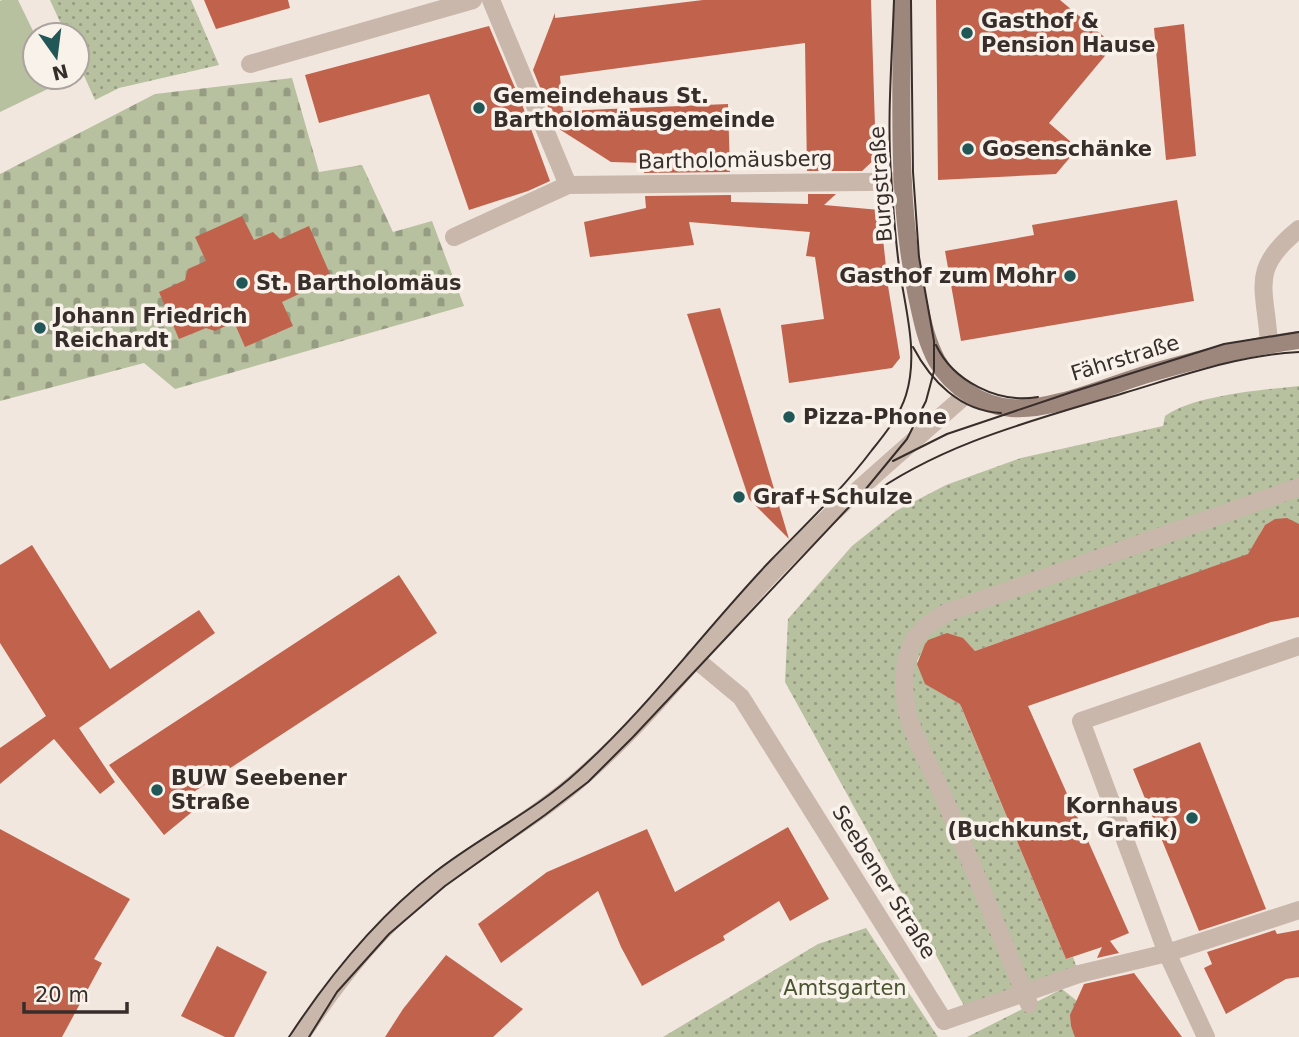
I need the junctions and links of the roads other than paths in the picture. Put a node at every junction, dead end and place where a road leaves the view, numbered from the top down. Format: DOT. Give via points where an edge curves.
graph roads {
  1 [pos="473,0"];
  2 [pos="491,0"];
  3 [pos="902,0"];
  4 [pos="250,64"];
  5 [pos="903,181"];
  6 [pos="569,185"];
  7 [pos="1299,229"];
  8 [pos="454,237"];
  9 [pos="1299,340"];
  10 [pos="1269,344"];
  11 [pos="966,391"];
  12 [pos="1299,487"];
  13 [pos="1299,646"];
  14 [pos="694,658"];
  15 [pos="1299,910"];
  16 [pos="1167,953"];
  17 [pos="1029,1004"];
  18 [pos="300,1037"];
  19 [pos="1206,1037"];
  1 -- 4 [label="street"];
  2 -- 6 [label="street"];
  3 -- 5 [label="main road, Burgstraße"];
  5 -- 6 [label="street, Bartholomäusberg"];
  5 -- 11 [label="main road, Burgstraße" via="909,258 926,339 953,383"];
  6 -- 8 [label="street, Bartholomäusberg"];
  7 -- 10 [label="street" via="1270,258 1263,277"];
  9 -- 10 [label="main road, Fährstraße"];
  10 -- 11 [label="main road, Fährstraße" via="1044,405 1011,408"];
  11 -- 14 [label="street" via="778,566"];
  12 -- 17 [label="street" via="948,612 915,637 907,657 907,710"];
  13 -- 16 [label="street" via="1081,721"];
  14 -- 16 [label="street, Seebener Straße, bridge" via="741,696 944,1021 1079,974"];
  14 -- 18 [label="street" via="583,777 440,879 383,929 332,989"];
  15 -- 16 [label="street, Seebener Straße"];
  16 -- 19 [label="street"];
}
